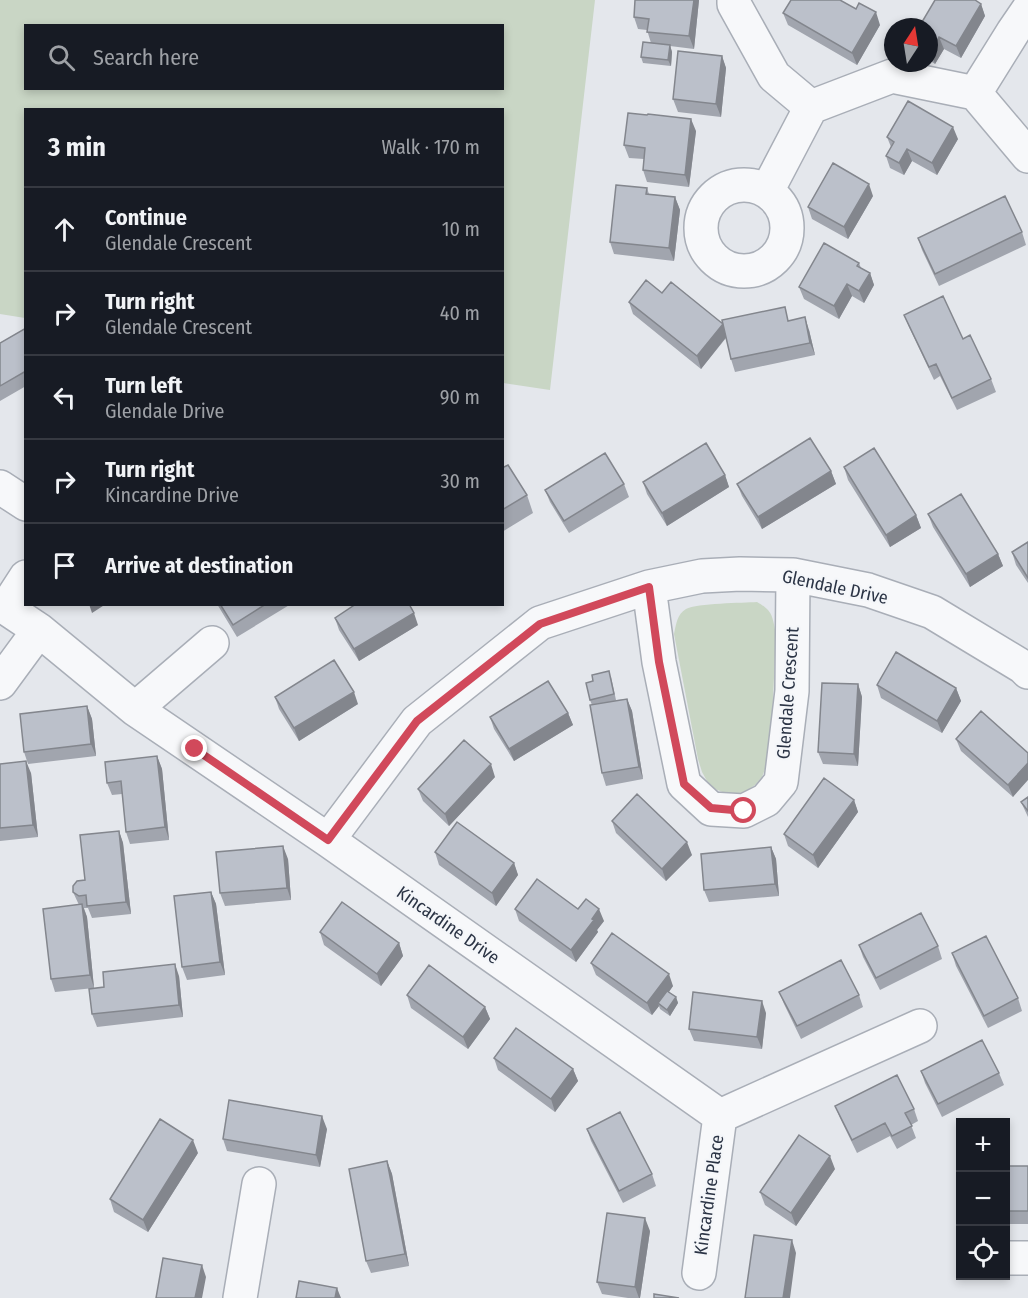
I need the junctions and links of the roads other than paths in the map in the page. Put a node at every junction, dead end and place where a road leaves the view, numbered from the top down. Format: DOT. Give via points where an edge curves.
graph roads {
  1 [pos="734,0"];
  2 [pos="1028,10"];
  3 [pos="975,93"];
  4 [pos="811,107"];
  5 [pos="1028,156"];
  6 [pos="767,191"];
  7 [pos="0,487"];
  8 [pos="24,503"];
  9 [pos="793,575"];
  10 [pos="24,580"];
  11 [pos="649,587"];
  12 [pos="3,606"];
  13 [pos="39,630"];
  14 [pos="212,643"];
  15 [pos="1028,672"];
  16 [pos="0,683"];
  17 [pos="135,709"];
  18 [pos="328,840"];
  19 [pos="920,1026"];
  20 [pos="720,1116"];
  21 [pos="259,1184"];
  22 [pos="1010,1258"];
  23 [pos="1028,1258"];
  24 [pos="699,1273"];
  25 [pos="240,1298"];
  1 -- 4 [label="street" via="774,76"];
  2 -- 3 [label="street"];
  3 -- 4 [label="street" via="892,76"];
  3 -- 5 [label="street"];
  4 -- 6 [label="street"];
  7 -- 8 [label="street"];
  9 -- 11 [label="street, Glendale Drive" via="702,576"];
  9 -- 11 [label="street, Glendale Crescent" via="792,691 781,782 766,800 744,811 711,808 684,784 659,662"];
  9 -- 15 [label="street, Glendale Drive" via="868,590 932,612"];
  10 -- 12 [label="street"];
  11 -- 18 [label="street, Glendale Drive" via="540,624 514,644 417,721"];
  12 -- 13 [label="street, Kincardine Drive"];
  13 -- 16 [label="street"];
  13 -- 17 [label="street, Kincardine Drive"];
  14 -- 17 [label="street"];
  17 -- 18 [label="street, Kincardine Drive"];
  18 -- 20 [label="street, Kincardine Drive"];
  19 -- 20 [label="street"];
  20 -- 24 [label="street, Kincardine Place"];
  21 -- 25 [label="street"];
  22 -- 23 [label="street"];
}
